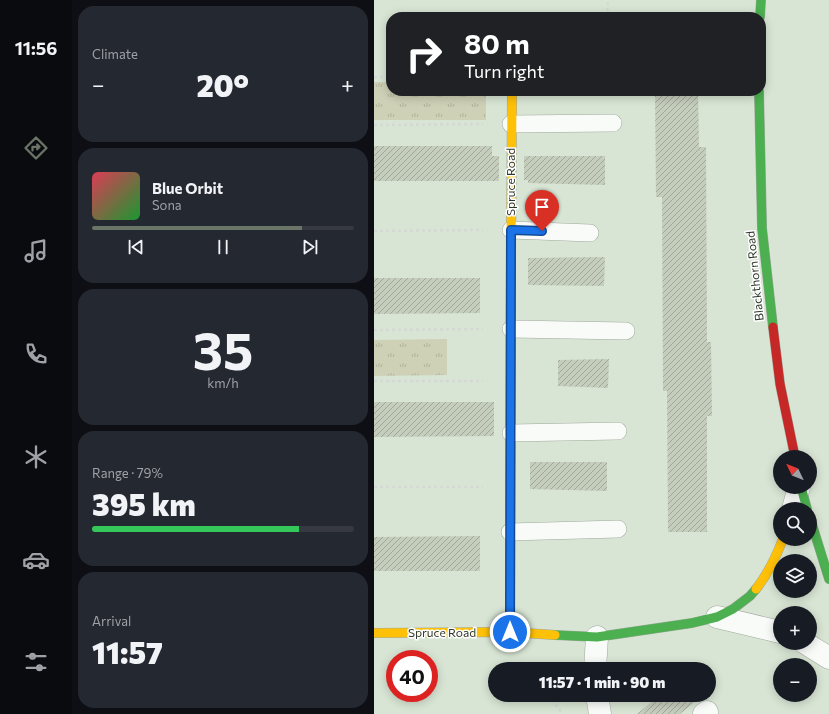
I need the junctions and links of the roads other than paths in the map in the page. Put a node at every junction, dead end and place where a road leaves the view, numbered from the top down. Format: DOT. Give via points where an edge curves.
graph roads {
  1 [pos="761,0"];
  2 [pos="760,12"];
  3 [pos="512,96"];
  4 [pos="759,96"];
  5 [pos="613,123"];
  6 [pos="511,124"];
  7 [pos="511,230"];
  8 [pos="590,233"];
  9 [pos="511,329"];
  10 [pos="626,331"];
  11 [pos="618,431"];
  12 [pos="511,433"];
  13 [pos="794,450"];
  14 [pos="618,529"];
  15 [pos="510,532"];
  16 [pos="817,540"];
  17 [pos="780,546"];
  18 [pos="829,579"];
  19 [pos="717,617"];
  20 [pos="773,630"];
  21 [pos="510,632"];
  22 [pos="374,633"];
  23 [pos="597,637"];
  24 [pos="816,650"];
  25 [pos="829,658"];
  26 [pos="596,662"];
  27 [pos="598,702"];
  28 [pos="600,714"];
  1 -- 2 [label="street"];
  3 -- 6 [label="street, Spruce Road"];
  4 -- 13 [label="street, Blackthorn Road" via="762,228 780,384"];
  5 -- 6 [label="lane"];
  6 -- 7 [label="street, Spruce Road"];
  7 -- 8 [label="lane"];
  7 -- 9 [label="street, Spruce Road"];
  9 -- 10 [label="lane"];
  9 -- 12 [label="street, Spruce Road"];
  11 -- 12 [label="lane"];
  12 -- 15 [label="street, Spruce Road"];
  14 -- 15 [label="lane"];
  15 -- 21 [label="street, Spruce Road"];
  16 -- 18 [label="street"];
  17 -- 19 [label="street, Spruce Road" via="765,578 750,596"];
  19 -- 20 [label="street, Spruce Road"];
  19 -- 23 [label="street, Spruce Road"];
  21 -- 22 [label="street, Spruce Road"];
  21 -- 23 [label="street, Spruce Road"];
  23 -- 26 [label="street"];
  24 -- 25 [label="street"];
  27 -- 28 [label="street"];
}
